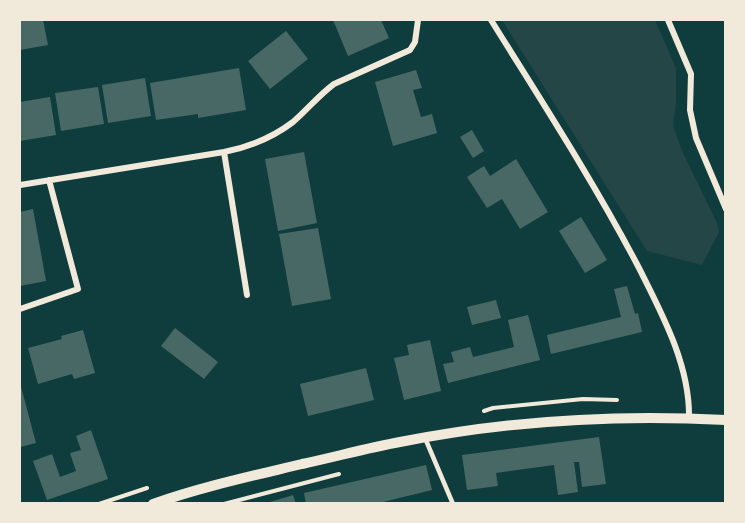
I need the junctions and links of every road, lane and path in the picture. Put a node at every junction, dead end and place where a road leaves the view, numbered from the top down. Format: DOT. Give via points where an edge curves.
graph roads {
  1 [pos="418,20"];
  2 [pos="491,20"];
  3 [pos="668,20"];
  4 [pos="224,152"];
  5 [pos="49,180"];
  6 [pos="20,185"];
  7 [pos="726,209"];
  8 [pos="247,295"];
  9 [pos="20,309"];
  10 [pos="689,418"];
  11 [pos="726,420"];
  12 [pos="425,438"];
  13 [pos="350,472"];
  14 [pos="153,504"];
  15 [pos="224,504"];
  16 [pos="453,504"];
  1 -- 4 [label="street" via="410,50 334,84 275,135"];
  2 -- 10 [label="street" via="607,206 657,303 682,370"];
  3 -- 7 [label="street" via="690,74 690,110 696,138"];
  4 -- 5 [label="street"];
  4 -- 8 [label="street"];
  5 -- 6 [label="street"];
  5 -- 9 [label="street" via="78,289"];
  10 -- 11 [label="street"];
  10 -- 12 [label="street" via="558,421"];
  12 -- 14 [label="street" via="225,483"];
  12 -- 16 [label="lane"];
  13 -- 15 [label="path"];
}
